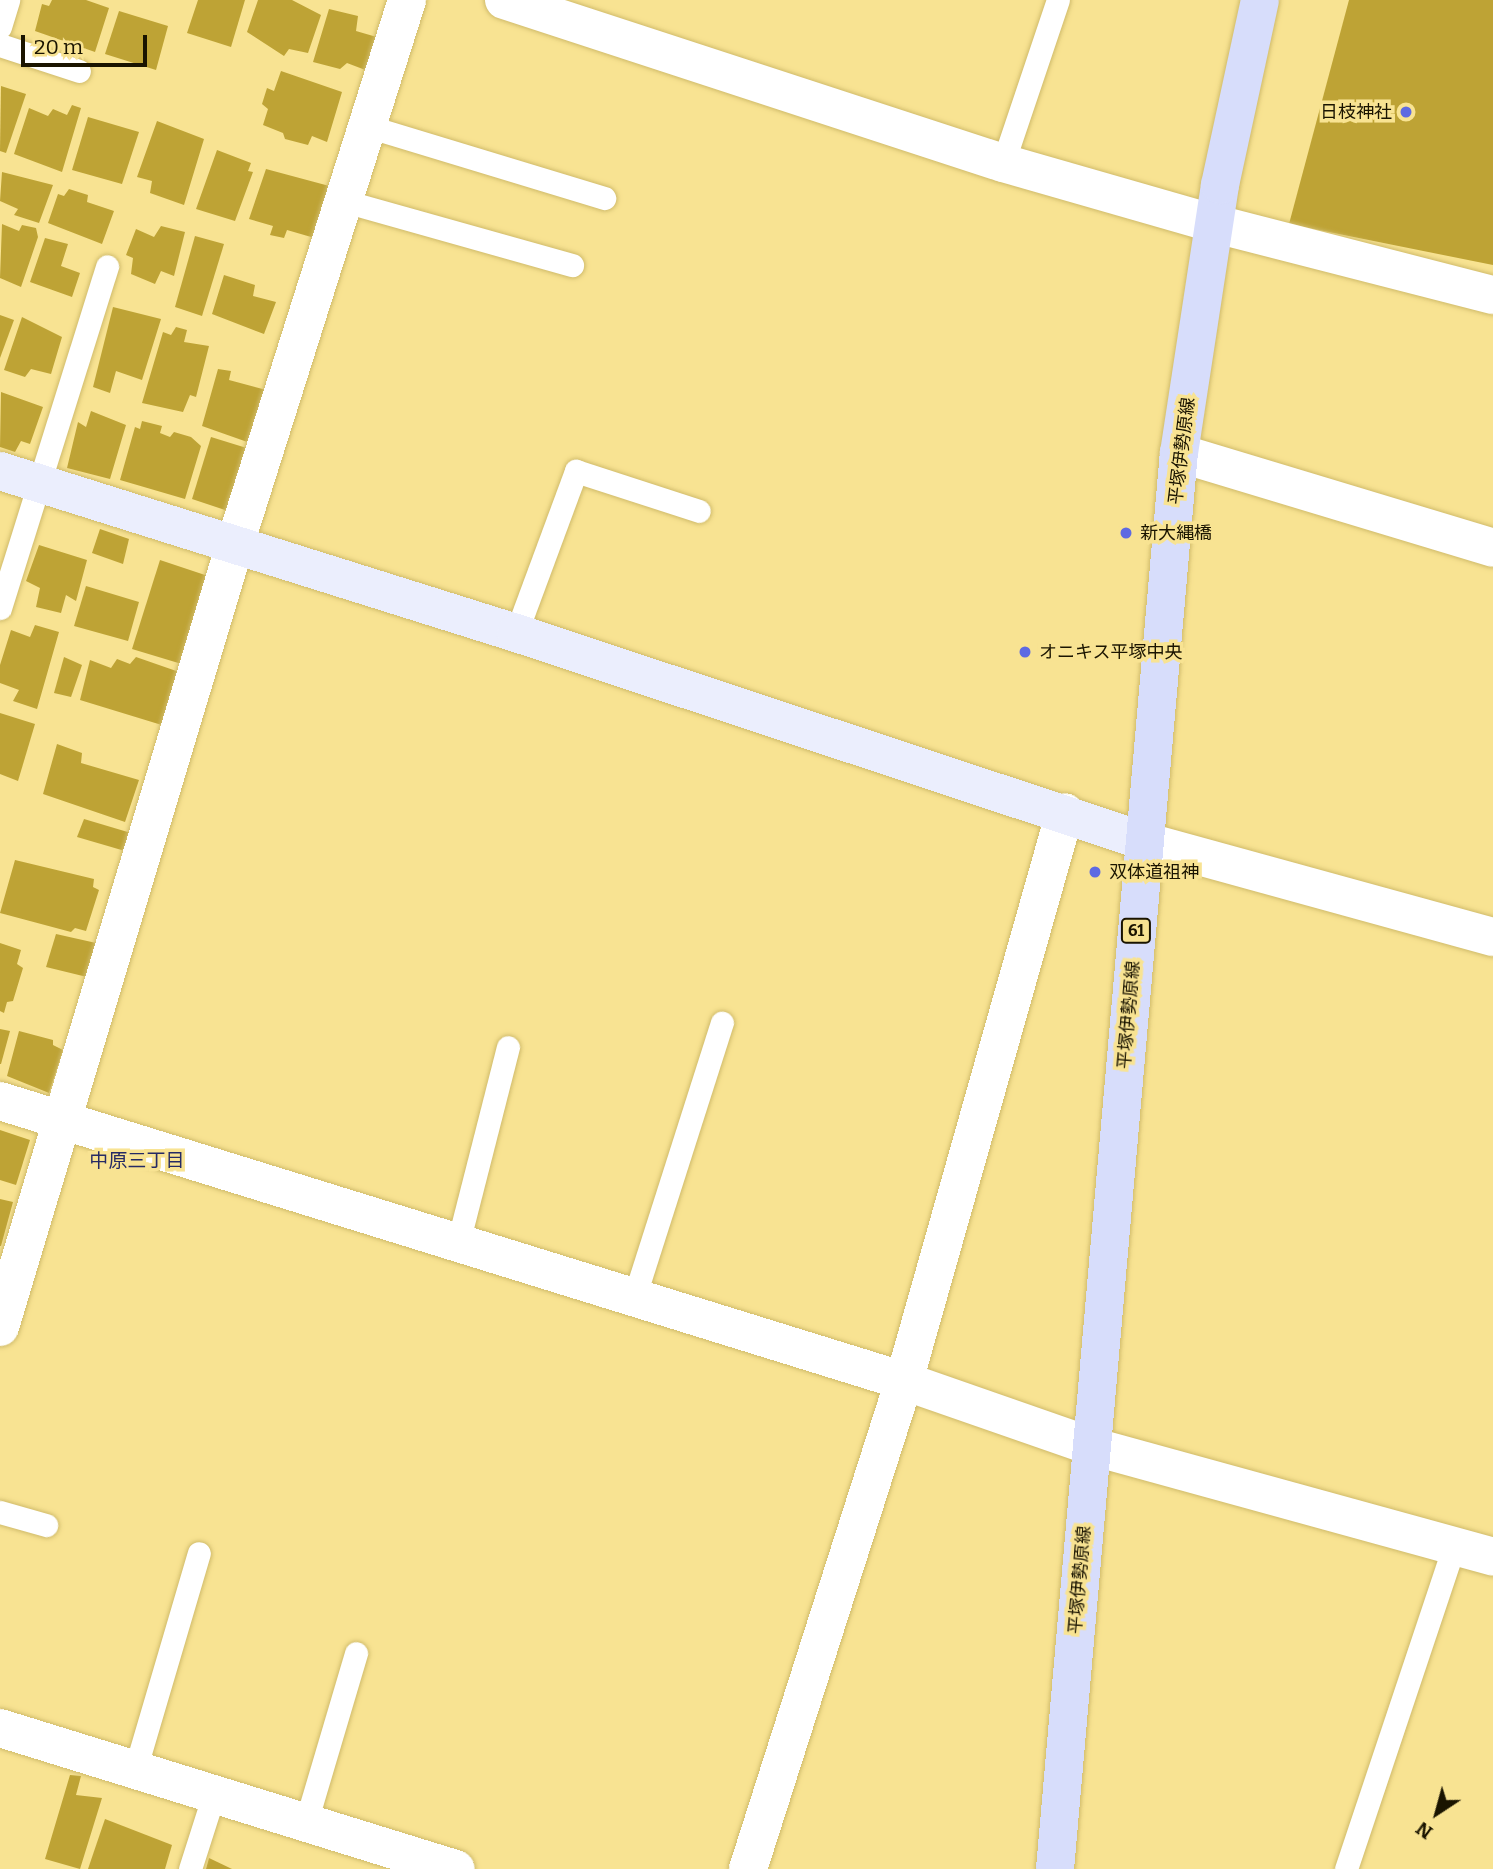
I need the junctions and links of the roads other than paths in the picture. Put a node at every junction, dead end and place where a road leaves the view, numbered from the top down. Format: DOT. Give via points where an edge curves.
graph roads {
  1 [pos="8,0"];
  2 [pos="407,0"];
  3 [pos="504,0"];
  4 [pos="1058,0"];
  5 [pos="1260,0"];
  6 [pos="0,27"];
  7 [pos="0,45"];
  8 [pos="79,71"];
  9 [pos="367,125"];
  10 [pos="1003,163"];
  11 [pos="604,198"];
  12 [pos="344,201"];
  13 [pos="1216,224"];
  14 [pos="572,265"];
  15 [pos="107,266"];
  16 [pos="1493,295"];
  17 [pos="1180,453"];
  18 [pos="0,471"];
  19 [pos="38,482"];
  20 [pos="699,511"];
  21 [pos="235,544"];
  22 [pos="1493,548"];
  23 [pos="0,608"];
  24 [pos="516,633"];
  25 [pos="1065,812"];
  26 [pos="1144,841"];
  27 [pos="1493,937"];
  28 [pos="722,1023"];
  29 [pos="508,1047"];
  30 [pos="0,1101"];
  31 [pos="64,1121"];
  32 [pos="457,1243"];
  33 [pos="634,1298"];
  34 [pos="0,1327"];
  35 [pos="904,1381"];
  36 [pos="1091,1446"];
  37 [pos="0,1512"];
  38 [pos="46,1525"];
  39 [pos="1454,1546"];
  40 [pos="199,1553"];
  41 [pos="1493,1558"];
  42 [pos="356,1653"];
  43 [pos="0,1728"];
  44 [pos="135,1770"];
  45 [pos="214,1794"];
  46 [pos="306,1822"];
  47 [pos="190,1869"];
  48 [pos="456,1869"];
  49 [pos="748,1869"];
  50 [pos="1055,1869"];
  51 [pos="1346,1869"];
  1 -- 6 [label="lane"];
  2 -- 9 [label="street"];
  3 -- 10 [label="street"];
  4 -- 10 [label="lane"];
  5 -- 13 [label="main road, 平塚伊勢原線 / 61" via="1245,54"];
  7 -- 8 [label="lane"];
  9 -- 11 [label="lane"];
  9 -- 12 [label="street"];
  10 -- 13 [label="street"];
  12 -- 14 [label="lane"];
  12 -- 21 [label="street"];
  13 -- 16 [label="street"];
  13 -- 17 [label="main road, 平塚伊勢原線 / 61"];
  15 -- 19 [label="lane"];
  17 -- 22 [label="street"];
  17 -- 26 [label="main road, 平塚伊勢原線 / 61"];
  18 -- 19 [label="street"];
  19 -- 21 [label="street"];
  19 -- 23 [label="lane"];
  20 -- 24 [label="lane" via="576,471"];
  21 -- 24 [label="street"];
  21 -- 31 [label="street"];
  24 -- 25 [label="street"];
  25 -- 26 [label="street"];
  25 -- 35 [label="street"];
  26 -- 27 [label="street"];
  26 -- 36 [label="main road, 平塚伊勢原線 / 61"];
  28 -- 33 [label="lane"];
  29 -- 32 [label="lane"];
  30 -- 31 [label="street"];
  31 -- 32 [label="street"];
  31 -- 34 [label="street"];
  32 -- 33 [label="street"];
  33 -- 35 [label="street"];
  35 -- 36 [label="street"];
  35 -- 49 [label="street"];
  36 -- 39 [label="street"];
  36 -- 50 [label="main road, 平塚伊勢原線 / 61"];
  37 -- 38 [label="lane"];
  39 -- 41 [label="street"];
  39 -- 51 [label="lane"];
  40 -- 44 [label="lane"];
  42 -- 46 [label="lane"];
  43 -- 44 [label="street"];
  44 -- 45 [label="street"];
  45 -- 46 [label="street"];
  45 -- 47 [label="lane"];
  46 -- 48 [label="street"];
}
